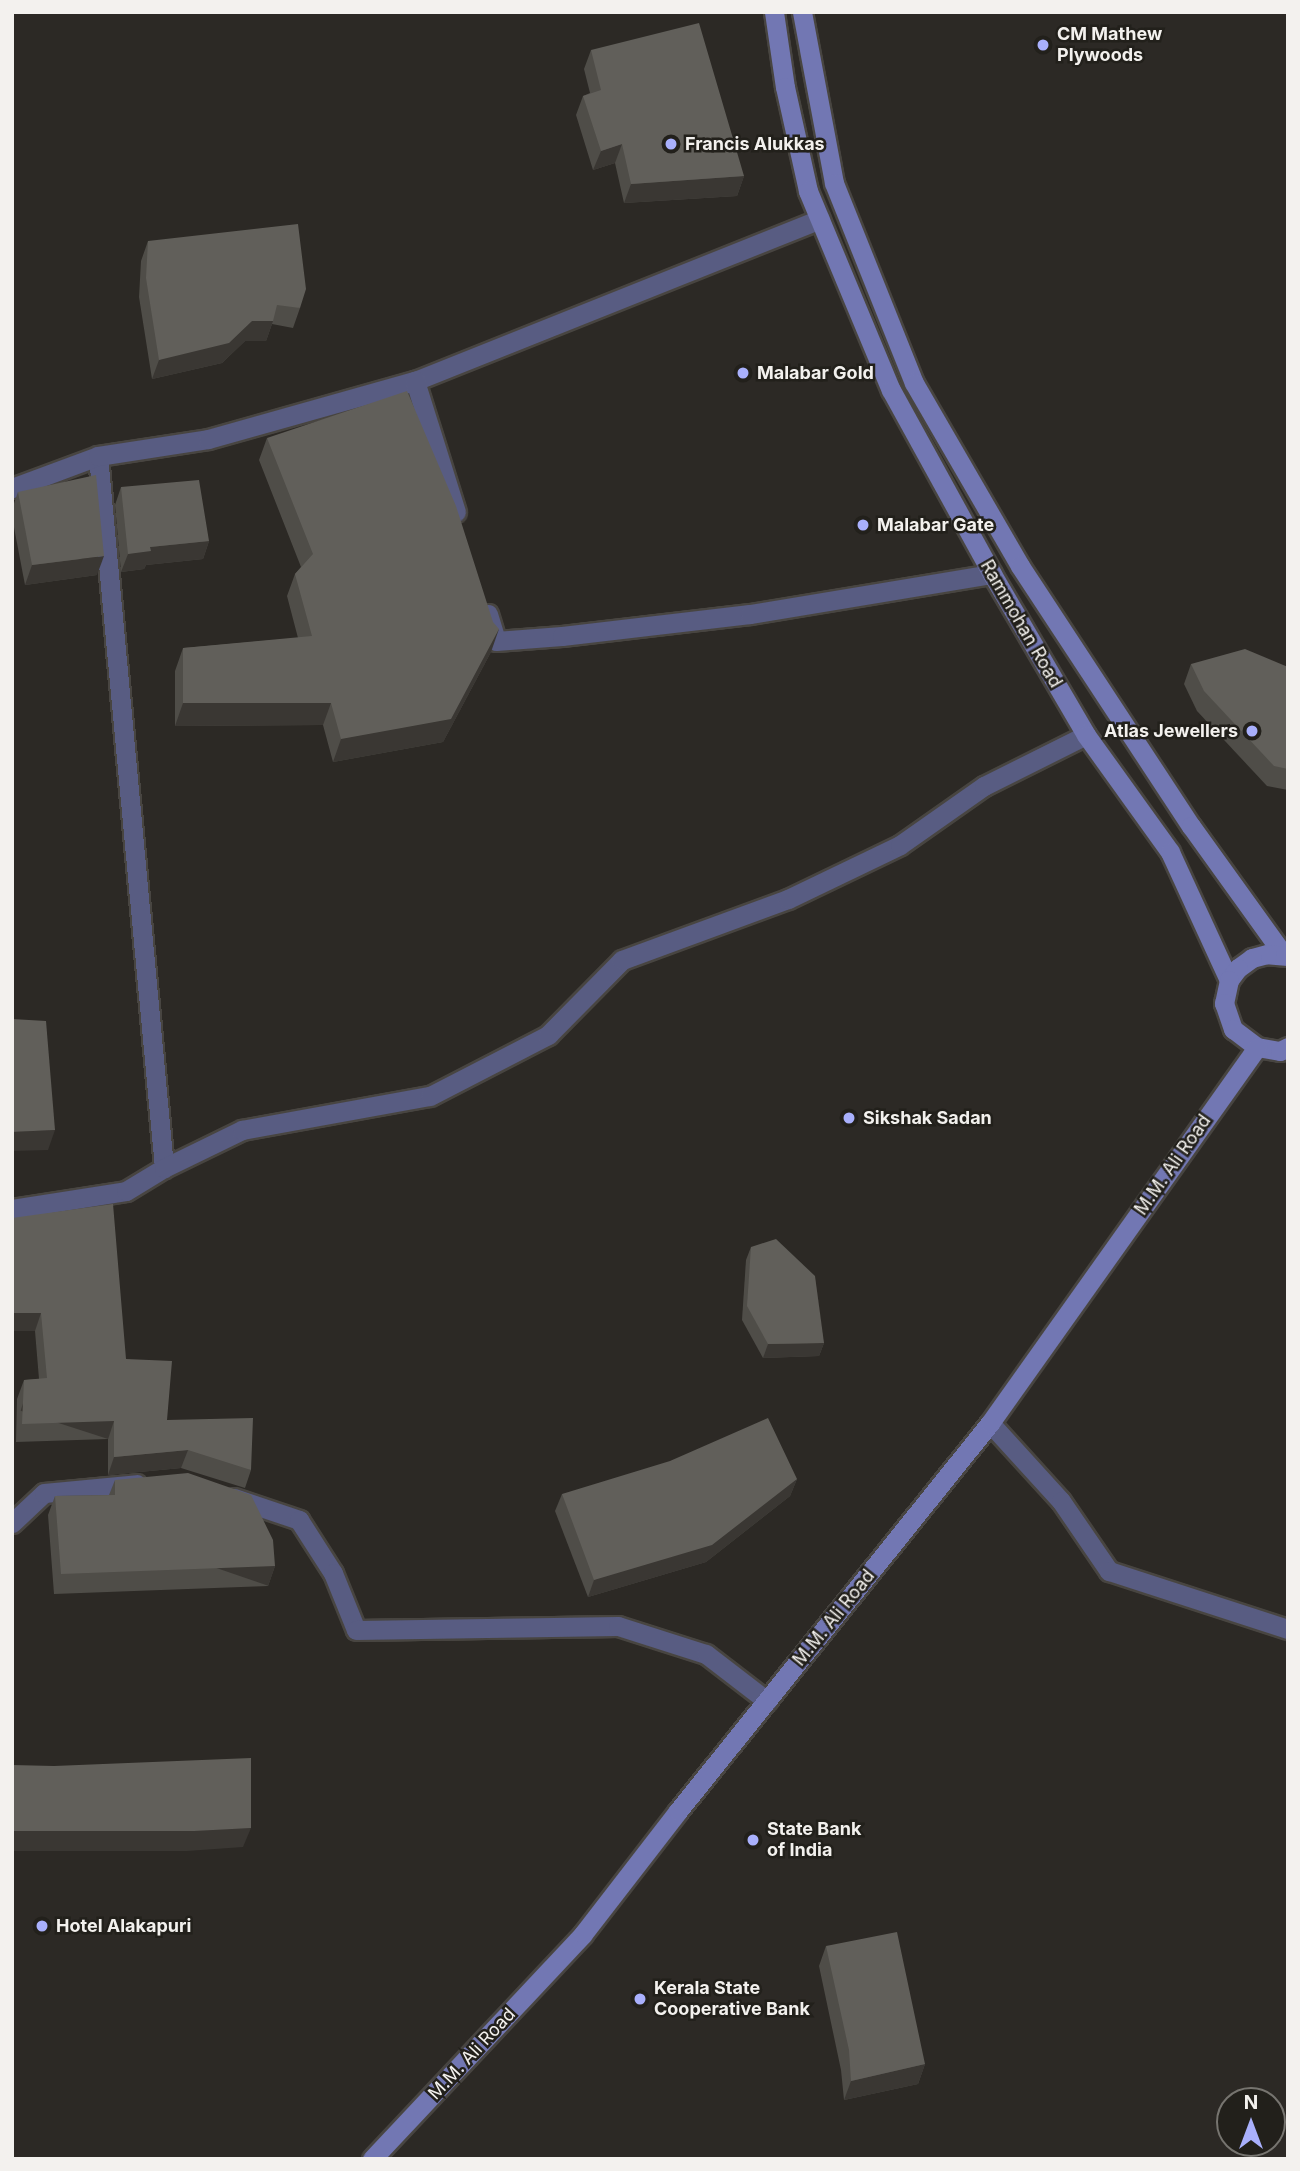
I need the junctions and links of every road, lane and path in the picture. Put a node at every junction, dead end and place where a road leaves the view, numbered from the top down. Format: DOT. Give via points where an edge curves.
graph roads {
  1 [pos="774,12"];
  2 [pos="802,12"];
  3 [pos="820,219"];
  4 [pos="415,381"];
  5 [pos="98,456"];
  6 [pos="12,488"];
  7 [pos="463,533"];
  8 [pos="992,574"];
  9 [pos="481,593"];
  10 [pos="1086,735"];
  11 [pos="1286,956"];
  12 [pos="1229,980"];
  13 [pos="1257,1047"];
  14 [pos="1288,1047"];
  15 [pos="164,1168"];
  16 [pos="12,1209"];
  17 [pos="989,1423"];
  18 [pos="154,1483"];
  19 [pos="221,1493"];
  20 [pos="12,1522"];
  21 [pos="1288,1629"];
  22 [pos="767,1702"];
  23 [pos="372,2159"];
  1 -- 3 [label="main road, Rammohan Road" via="808,191"];
  2 -- 11 [label="main road, Rammohan Road" via="834,183 914,383 1020,566 1191,826"];
  3 -- 4 [label="street"];
  3 -- 8 [label="main road, Rammohan Road" via="891,390"];
  4 -- 5 [label="street" via="208,439"];
  4 -- 7 [label="street"];
  5 -- 6 [label="street"];
  5 -- 15 [label="street"];
  8 -- 9 [label="street" via="750,614 496,641"];
  8 -- 10 [label="main road, Rammohan Road"];
  10 -- 12 [label="main road, Rammohan Road" via="1170,852"];
  10 -- 15 [label="street" via="985,786 900,845 788,899 622,960 548,1035 430,1096 242,1130"];
  11 -- 12 [label="main road" via="1252,958"];
  12 -- 13 [label="main road" via="1224,1003 1233,1029"];
  13 -- 14 [label="main road" via="1280,1051"];
  13 -- 17 [label="main road, M.M. Ali Road"];
  15 -- 16 [label="street" via="126,1191"];
  17 -- 21 [label="street" via="1061,1501 1109,1571"];
  17 -- 22 [label="main road, M.M. Ali Road"];
  18 -- 20 [label="street" via="44,1493"];
  19 -- 22 [label="street" via="299,1520 333,1573 356,1630 618,1626 706,1654"];
  22 -- 23 [label="main road, M.M. Ali Road" via="583,1934"];
}
